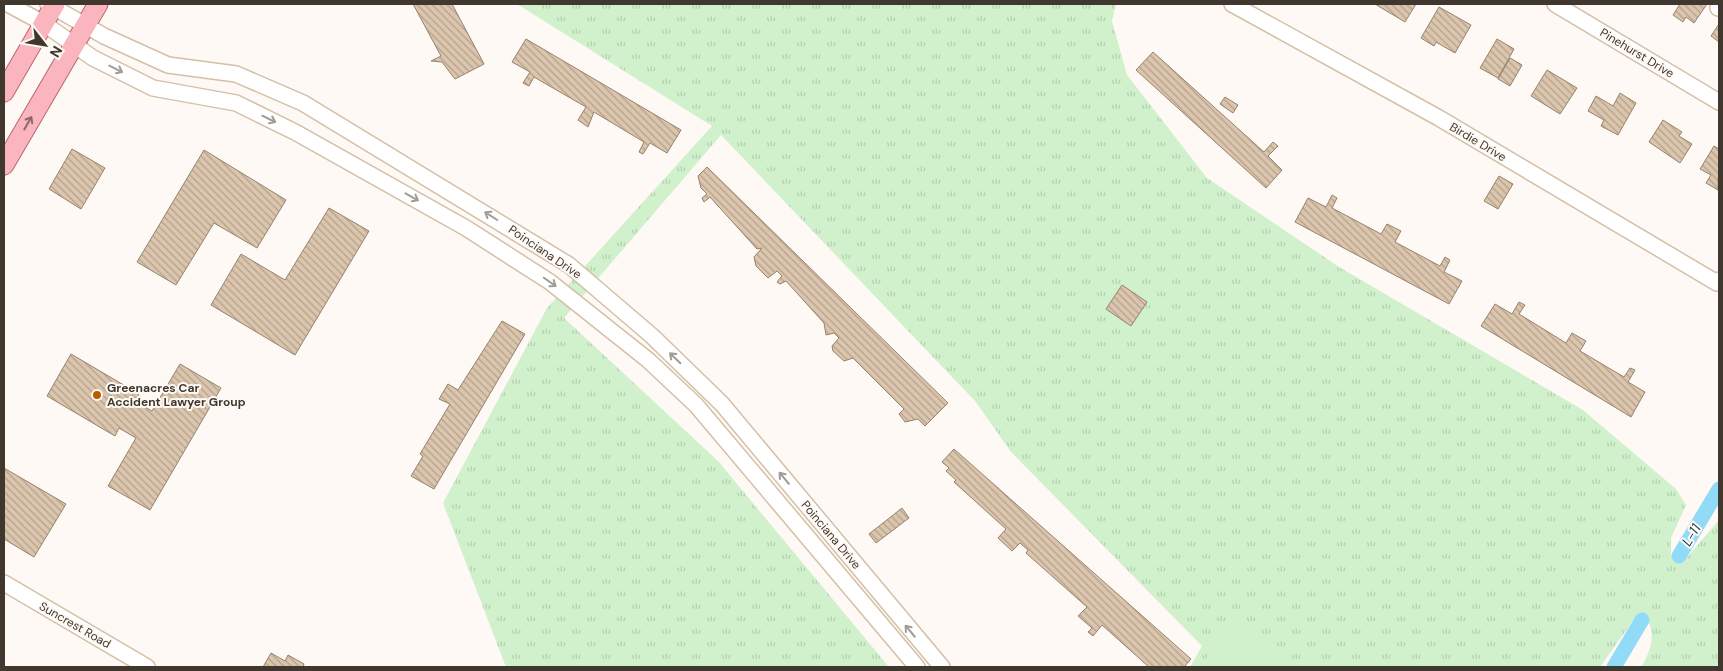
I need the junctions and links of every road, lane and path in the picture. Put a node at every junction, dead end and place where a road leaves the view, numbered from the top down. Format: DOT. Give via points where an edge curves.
graph roads {
  1 [pos="8,4"];
  2 [pos="98,4"];
  3 [pos="1232,4"];
  4 [pos="1555,4"];
  5 [pos="52,5"];
  6 [pos="43,23"];
  7 [pos="86,26"];
  8 [pos="74,44"];
  9 [pos="4,92"];
  10 [pos="1719,102"];
  11 [pos="4,165"];
  12 [pos="1719,280"];
  13 [pos="4,583"];
  14 [pos="147,667"];
  15 [pos="917,667"];
  16 [pos="942,667"];
  1 -- 6 [label="street, Poinciana Drive"];
  2 -- 7 [label="main road"];
  3 -- 12 [label="street, Birdie Drive" via="1439,118 1718,283"];
  4 -- 10 [label="street, Pinehurst Drive"];
  5 -- 6 [label="main road"];
  5 -- 7 [label="street, Poinciana Drive"];
  6 -- 8 [label="street, Poinciana Drive"];
  6 -- 9 [label="main road"];
  7 -- 8 [label="main road"];
  16 -- 7 [label="street, Poinciana Drive, one-way" via="722,404 652,336 569,265 303,103 236,74 168,65"];
  11 -- 8 [label="main road, one-way"];
  8 -- 15 [label="street, Poinciana Drive, one-way" via="93,58 153,88 236,103 295,132 466,228 550,282 648,360 696,405"];
  13 -- 14 [label="street, Suncrest Road"];
}
